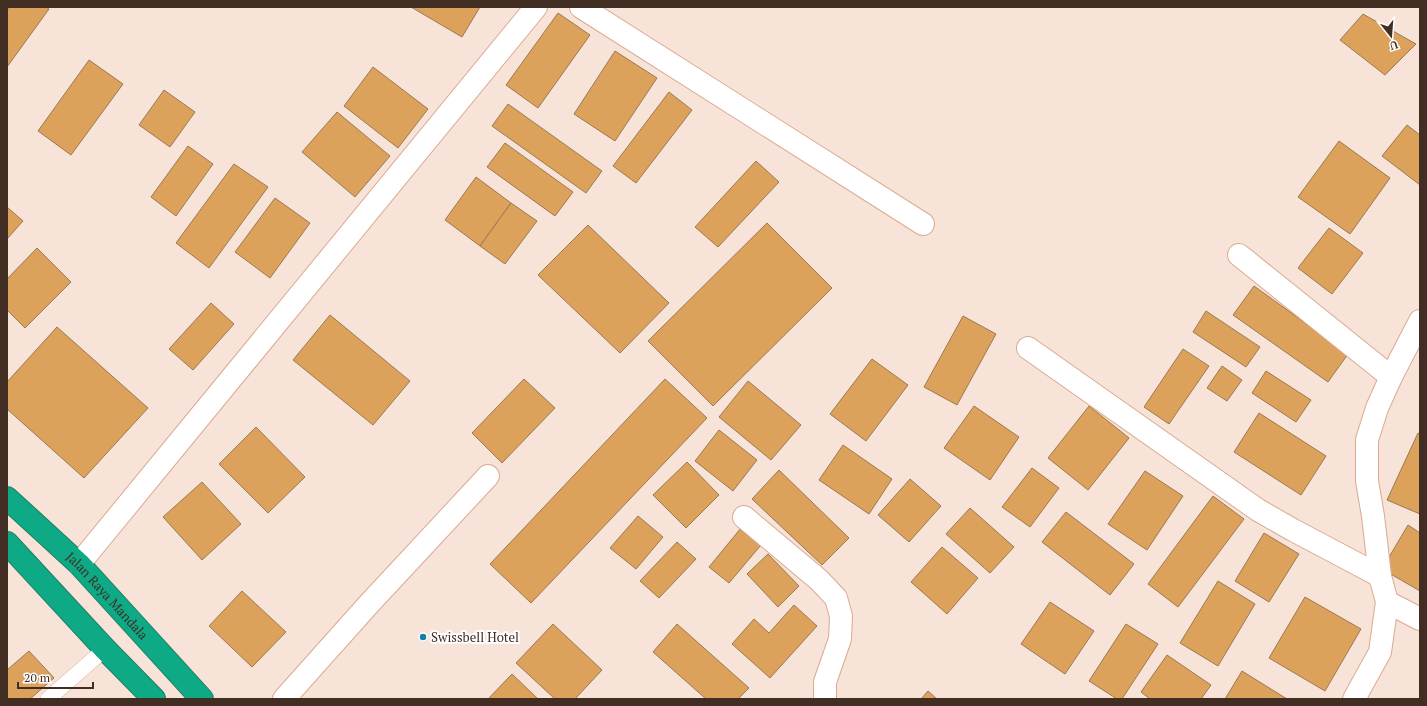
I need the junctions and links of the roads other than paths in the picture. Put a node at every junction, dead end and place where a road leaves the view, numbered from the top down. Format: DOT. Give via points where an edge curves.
graph roads {
  1 [pos="536,7"];
  2 [pos="581,7"];
  3 [pos="923,224"];
  4 [pos="1239,255"];
  5 [pos="1420,321"];
  6 [pos="1028,348"];
  7 [pos="1391,377"];
  8 [pos="488,476"];
  9 [pos="7,498"];
  10 [pos="744,517"];
  11 [pos="7,543"];
  12 [pos="79,564"];
  13 [pos="1380,576"];
  14 [pos="1387,602"];
  15 [pos="1420,619"];
  16 [pos="105,649"];
  17 [pos="48,699"];
  18 [pos="154,699"];
  19 [pos="202,699"];
  20 [pos="284,699"];
  21 [pos="824,699"];
  22 [pos="1354,699"];
  1 -- 12 [label="street"];
  2 -- 3 [label="street"];
  4 -- 7 [label="street"];
  5 -- 7 [label="street"];
  6 -- 13 [label="street" via="1258,510"];
  7 -- 13 [label="street" via="1377,408 1367,440 1367,481"];
  8 -- 20 [label="street"];
  9 -- 12 [label="highway, Jalan Raya Mandala"];
  10 -- 21 [label="street" via="819,580 836,598 841,616 840,639 825,682"];
  11 -- 16 [label="highway"];
  12 -- 19 [label="highway, Jalan Raya Mandala"];
  13 -- 14 [label="street"];
  14 -- 15 [label="street"];
  14 -- 22 [label="street" via="1380,652"];
  16 -- 17 [label="lane"];
  16 -- 18 [label="highway"];
}
